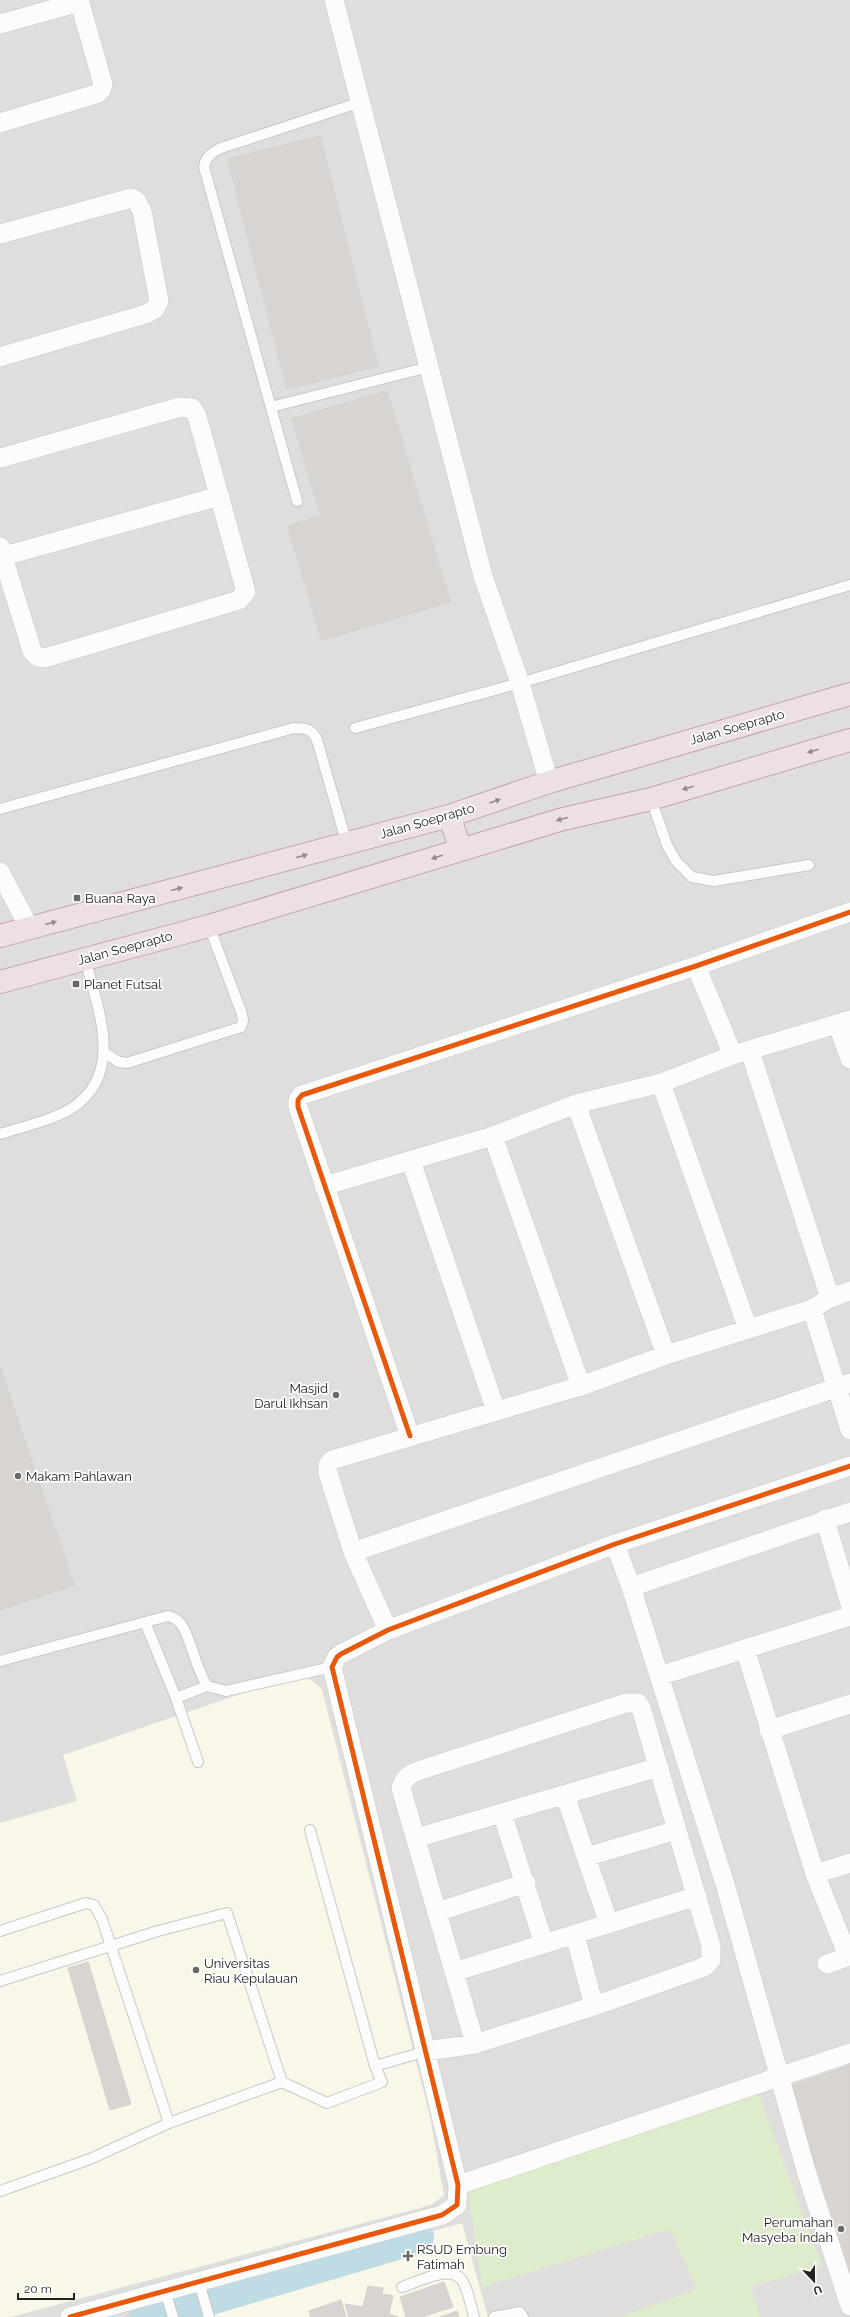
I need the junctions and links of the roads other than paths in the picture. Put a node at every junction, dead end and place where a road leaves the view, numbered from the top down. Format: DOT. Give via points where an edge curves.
graph roads {
  1 [pos="334,0"];
  2 [pos="79,1"];
  3 [pos="0,24"];
  4 [pos="361,102"];
  5 [pos="0,123"];
  6 [pos="0,234"];
  7 [pos="0,357"];
  8 [pos="429,367"];
  9 [pos="271,406"];
  10 [pos="0,458"];
  11 [pos="220,496"];
  12 [pos="297,501"];
  13 [pos="1,553"];
  14 [pos="850,585"];
  15 [pos="520,683"];
  16 [pos="850,694"];
  17 [pos="355,728"];
  18 [pos="850,740"];
  19 [pos="549,782"];
  20 [pos="651,799"];
  21 [pos="0,809"];
  22 [pos="449,816"];
  23 [pos="347,844"];
  24 [pos="461,850"];
  25 [pos="809,864"];
  26 [pos="0,872"];
  27 [pos="850,912"];
  28 [pos="209,926"];
  29 [pos="30,929"];
  30 [pos="0,936"];
  31 [pos="85,958"];
  32 [pos="696,966"];
  33 [pos="0,982"];
  34 [pos="844,1023"];
  35 [pos="105,1053"];
  36 [pos="741,1053"];
  37 [pos="850,1059"];
  38 [pos="661,1083"];
  39 [pos="576,1104"];
  40 [pos="0,1134"];
  41 [pos="493,1136"];
  42 [pos="412,1161"];
  43 [pos="324,1186"];
  44 [pos="850,1291"];
  45 [pos="830,1298"];
  46 [pos="812,1309"];
  47 [pos="748,1329"];
  48 [pos="666,1355"];
  49 [pos="843,1385"];
  50 [pos="581,1386"];
  51 [pos="496,1411"];
  52 [pos="850,1430"];
  53 [pos="410,1436"];
  54 [pos="850,1466"];
  55 [pos="850,1512"];
  56 [pos="825,1519"];
  57 [pos="615,1544"];
  58 [pos="353,1552"];
  59 [pos="631,1587"];
  60 [pos="850,1604"];
  61 [pos="850,1616"];
  62 [pos="145,1622"];
  63 [pos="388,1630"];
  64 [pos="745,1649"];
  65 [pos="0,1661"];
  66 [pos="332,1667"];
  67 [pos="659,1676"];
  68 [pos="207,1686"];
  69 [pos="176,1698"];
  70 [pos="850,1704"];
  71 [pos="769,1730"];
  72 [pos="198,1762"];
  73 [pos="659,1767"];
  74 [pos="565,1795"];
  75 [pos="502,1813"];
  76 [pos="310,1830"];
  77 [pos="677,1830"];
  78 [pos="416,1838"];
  79 [pos="586,1857"];
  80 [pos="850,1863"];
  81 [pos="815,1874"];
  82 [pos="526,1883"];
  83 [pos="697,1896"];
  84 [pos="437,1912"];
  85 [pos="609,1924"];
  86 [pos="0,1931"];
  87 [pos="575,1935"];
  88 [pos="544,1944"];
  89 [pos="111,1946"];
  90 [pos="849,1956"];
  91 [pos="827,1964"];
  92 [pos="454,1972"];
  93 [pos="0,1981"];
  94 [pos="594,2006"];
  95 [pos="475,2044"];
  96 [pos="427,2051"];
  97 [pos="850,2053"];
  98 [pos="375,2066"];
  99 [pos="780,2078"];
  100 [pos="282,2082"];
  101 [pos="169,2123"];
  102 [pos="458,2185"];
  103 [pos="0,2191"];
  104 [pos="201,2287"];
  105 [pos="402,2287"];
  106 [pos="167,2297"];
  107 [pos="850,2306"];
  108 [pos="70,2317"];
  109 [pos="174,2317"];
  110 [pos="209,2317"];
  111 [pos="474,2317"];
  112 [pos="494,2317"];
  113 [pos="523,2317"];
  1 -- 4 [label="street"];
  2 -- 3 [label="street"];
  2 -- 5 [label="street" via="103,84 101,90 96,94"];
  4 -- 8 [label="street"];
  4 -- 9 [label="lane" via="221,148 213,152 205,162 206,174"];
  6 -- 7 [label="street" via="131,198 136,200 142,211 159,301 155,308 146,314"];
  8 -- 9 [label="lane"];
  8 -- 15 [label="street" via="483,576"];
  9 -- 12 [label="lane"];
  10 -- 11 [label="street" via="180,407 192,408 197,416"];
  11 -- 13 [label="street"];
  11 -- 13 [label="street" via="246,589 242,598 45,658 37,657 32,651"];
  14 -- 15 [label="lane"];
  15 -- 17 [label="lane"];
  15 -- 19 [label="street"];
  16 -- 19 [label="highway, Jalan Soeprapto"];
  18 -- 20 [label="highway, Jalan Soeprapto, one-way"];
  22 -- 19 [label="highway, Jalan Soeprapto, one-way"];
  20 -- 24 [label="highway, Jalan Soeprapto, one-way" via="563,819"];
  20 -- 25 [label="lane" via="676,862 692,878 714,881"];
  21 -- 23 [label="lane" via="300,728 308,729 317,740"];
  22 -- 23 [label="highway, Jalan Soeprapto"];
  22 -- 24 [label="highway"];
  29 -- 23 [label="highway, Jalan Soeprapto, one-way"];
  24 -- 28 [label="highway, Jalan Soeprapto, one-way"];
  26 -- 29 [label="street"];
  27 -- 32 [label="street"];
  28 -- 31 [label="highway, Jalan Soeprapto"];
  28 -- 35 [label="lane" via="242,1014 241,1027 127,1063 119,1062"];
  29 -- 30 [label="highway, Jalan Soeprapto"];
  31 -- 33 [label="highway, Jalan Soeprapto"];
  31 -- 35 [label="lane" via="102,1026"];
  32 -- 36 [label="street"];
  32 -- 43 [label="street" via="302,1095 298,1100 298,1107"];
  34 -- 36 [label="street"];
  34 -- 37 [label="street"];
  35 -- 40 [label="lane" via="100,1072 82,1100 58,1114"];
  36 -- 38 [label="street"];
  36 -- 45 [label="street"];
  38 -- 39 [label="street"];
  38 -- 47 [label="street"];
  39 -- 41 [label="street"];
  39 -- 48 [label="street"];
  41 -- 42 [label="street"];
  41 -- 50 [label="street"];
  42 -- 43 [label="street"];
  42 -- 51 [label="street"];
  43 -- 53 [label="street"];
  44 -- 45 [label="street"];
  45 -- 46 [label="street"];
  46 -- 47 [label="street"];
  46 -- 49 [label="street"];
  47 -- 48 [label="street"];
  48 -- 50 [label="street"];
  49 -- 52 [label="street"];
  49 -- 58 [label="street"];
  50 -- 51 [label="street"];
  51 -- 53 [label="street"];
  53 -- 58 [label="street" via="330,1462 328,1473"];
  54 -- 57 [label="street"];
  55 -- 56 [label="street"];
  56 -- 59 [label="street"];
  56 -- 60 [label="street"];
  57 -- 59 [label="street"];
  57 -- 63 [label="street"];
  58 -- 63 [label="street"];
  59 -- 67 [label="street"];
  61 -- 64 [label="street"];
  62 -- 65 [label="lane"];
  62 -- 68 [label="lane" via="168,1616 177,1619 183,1627"];
  62 -- 69 [label="lane"];
  63 -- 66 [label="street" via="341,1654"];
  64 -- 67 [label="street"];
  64 -- 71 [label="street"];
  66 -- 68 [label="lane" via="226,1691"];
  66 -- 96 [label="street"];
  67 -- 99 [label="street" via="724,1884"];
  68 -- 69 [label="lane"];
  69 -- 72 [label="lane"];
  70 -- 71 [label="street"];
  71 -- 81 [label="street"];
  73 -- 74 [label="street"];
  73 -- 77 [label="street"];
  73 -- 78 [label="street" via="641,1708 638,1704 626,1703 409,1775 404,1779 402,1788"];
  74 -- 75 [label="street"];
  74 -- 79 [label="street"];
  75 -- 78 [label="street"];
  75 -- 82 [label="street"];
  76 -- 98 [label="lane"];
  77 -- 79 [label="street"];
  77 -- 83 [label="street"];
  78 -- 84 [label="street"];
  79 -- 85 [label="street"];
  80 -- 81 [label="street"];
  81 -- 90 [label="street"];
  82 -- 84 [label="street"];
  82 -- 88 [label="street"];
  83 -- 85 [label="street"];
  83 -- 94 [label="street" via="712,1950 709,1964"];
  84 -- 92 [label="street"];
  85 -- 87 [label="street"];
  86 -- 89 [label="lane" via="86,1903 94,1905 98,1910"];
  87 -- 88 [label="street"];
  87 -- 94 [label="street"];
  88 -- 92 [label="street"];
  89 -- 93 [label="lane"];
  89 -- 100 [label="lane" via="227,1913"];
  89 -- 101 [label="lane"];
  90 -- 91 [label="street"];
  92 -- 95 [label="street"];
  94 -- 95 [label="street"];
  95 -- 96 [label="street"];
  96 -- 98 [label="lane"];
  96 -- 102 [label="street"];
  97 -- 99 [label="street"];
  98 -- 100 [label="lane" via="382,2082 327,2103"];
  99 -- 102 [label="street"];
  99 -- 107 [label="street" via="807,2174"];
  100 -- 101 [label="lane"];
  101 -- 103 [label="lane" via="90,2159"];
  102 -- 104 [label="street" via="457,2205 442,2215"];
  104 -- 106 [label="street"];
  104 -- 110 [label="lane"];
  105 -- 111 [label="lane" via="444,2272 453,2274 464,2282"];
  106 -- 108 [label="street"];
  106 -- 109 [label="lane"];
  112 -- 113 [label="lane" via="520,2312"];
}
